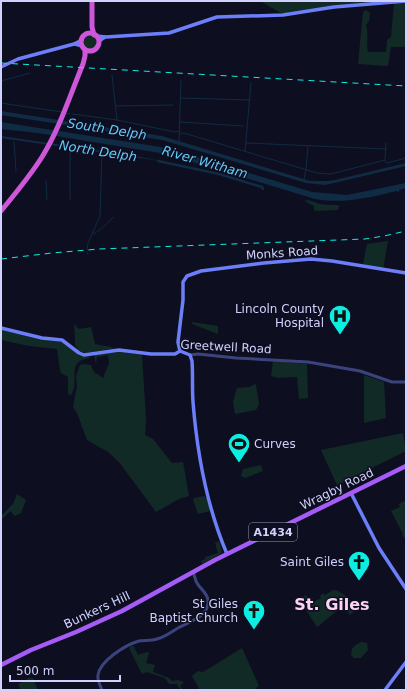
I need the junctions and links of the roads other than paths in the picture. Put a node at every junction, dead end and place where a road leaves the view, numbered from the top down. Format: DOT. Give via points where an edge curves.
graph roads {
  1 [pos="92,1"];
  2 [pos="406,2"];
  3 [pos="92,27"];
  4 [pos="87,34"];
  5 [pos="95,35"];
  6 [pos="106,37"];
  7 [pos="99,41"];
  8 [pos="85,47"];
  9 [pos="1,67"];
  10 [pos="1,211"];
  11 [pos="406,273"];
  12 [pos="1,328"];
  13 [pos="180,351"];
  14 [pos="190,355"];
  15 [pos="406,382"];
  16 [pos="406,466"];
  17 [pos="352,494"];
  18 [pos="227,554"];
  19 [pos="192,573"];
  20 [pos="406,589"];
  21 [pos="406,662"];
  22 [pos="1,665"];
  23 [pos="102,690"];
  24 [pos="385,690"];
  1 -- 3 [label="highway"];
  2 -- 6 [label="main road" via="334,7 269,16 217,17 169,33"];
  3 -- 4 [label="highway"];
  3 -- 5 [label="highway"];
  4 -- 5 [label="highway"];
  4 -- 8 [label="highway" via="84,36"];
  5 -- 6 [label="main road"];
  5 -- 7 [label="highway"];
  6 -- 7 [label="main road"];
  7 -- 8 [label="highway" via="97,48"];
  8 -- 9 [label="main road" via="74,44 18,59"];
  8 -- 10 [label="highway" via="85,56 66,106 42,158"];
  11 -- 13 [label="main road, Monks Road" via="311,259 201,271 183,282 178,342"];
  12 -- 13 [label="main road, Greetwell Road" via="62,340 82,354 119,350 151,354 174,354"];
  13 -- 14 [label="main road, Greetwell Road"];
  14 -- 15 [label="street, Greetwell Road" via="308,362 360,371 392,382"];
  14 -- 18 [label="main road" via="194,415 202,464 213,513"];
  16 -- 17 [label="main road, Wragby Road / A1434"];
  17 -- 18 [label="main road, Wragby Road / A1434"];
  17 -- 20 [label="main road" via="379,548"];
  18 -- 19 [label="main road, Wragby Road / A1434"];
  19 -- 22 [label="main road, Bunkers Hill / A1434" via="122,611"];
  19 -- 23 [label="street" via="208,598 208,606 196,620 163,637 133,644 107,660 98,674"];
  21 -- 24 [label="main road"];
}
